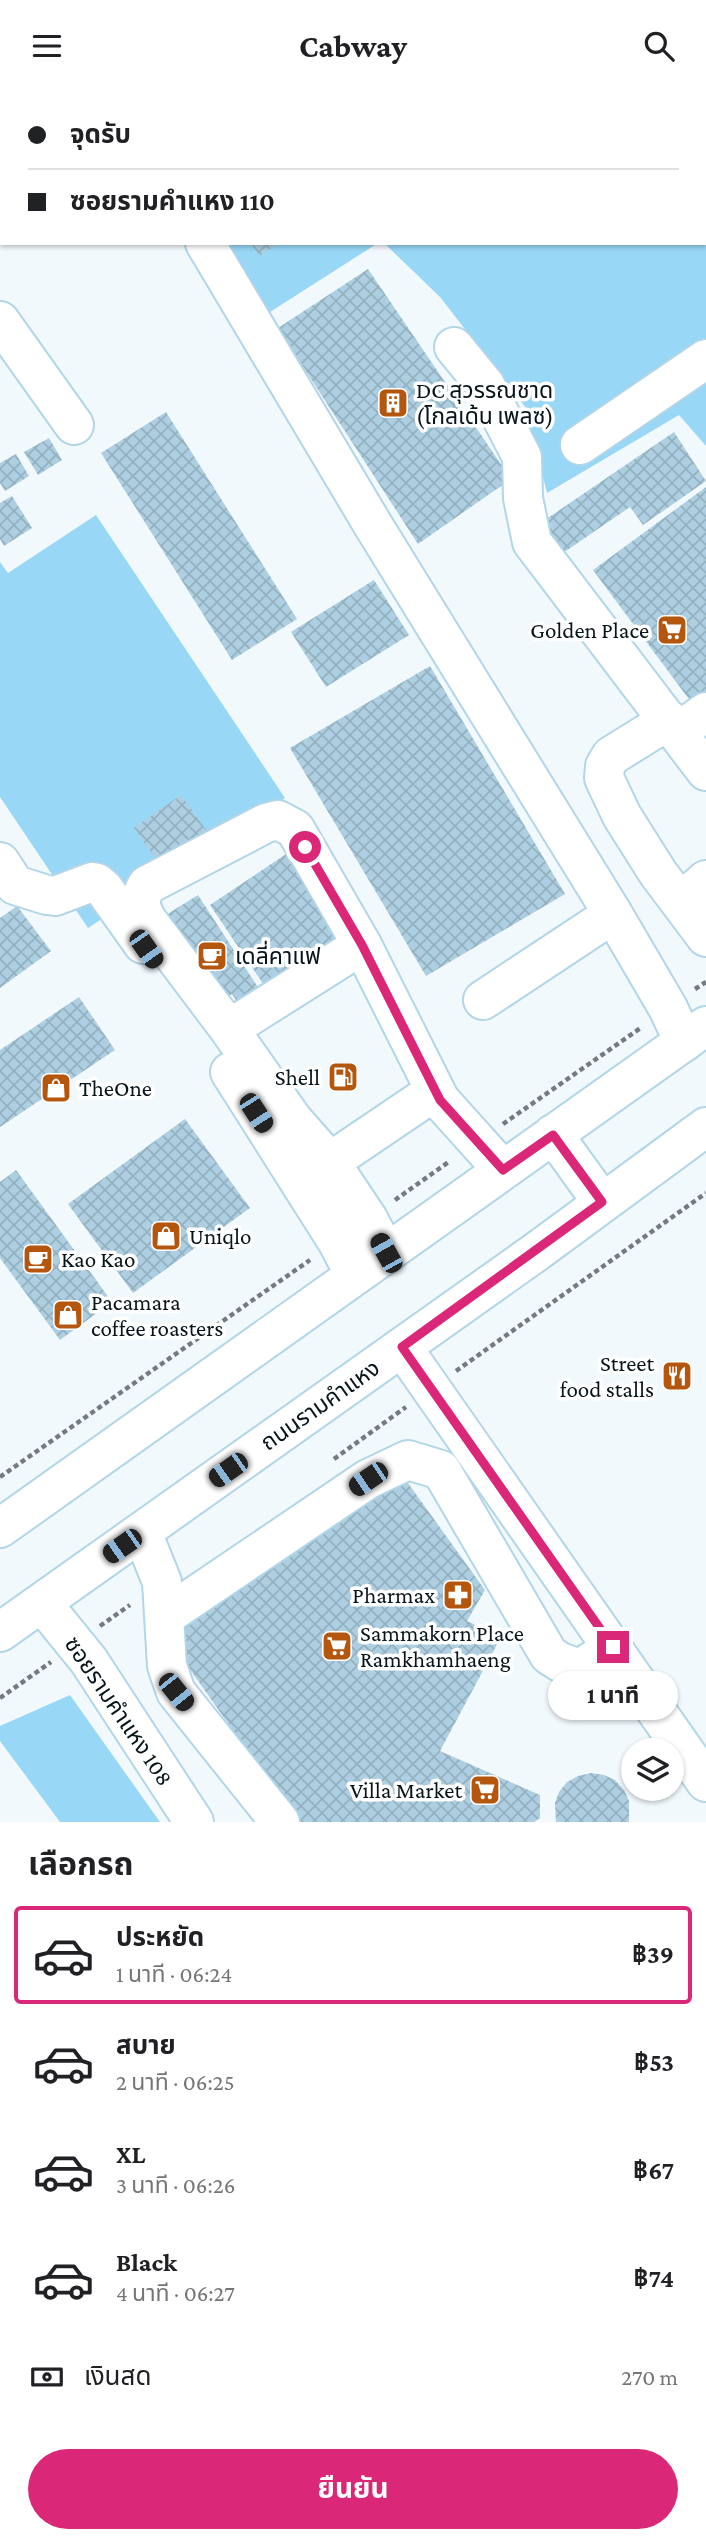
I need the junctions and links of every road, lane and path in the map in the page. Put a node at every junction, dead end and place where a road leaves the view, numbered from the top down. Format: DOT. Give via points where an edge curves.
graph roads {
  1 [pos="206,245"];
  2 [pos="0,321"];
  3 [pos="454,347"];
  4 [pos="706,359"];
  5 [pos="74,425"];
  6 [pos="580,445"];
  7 [pos="684,722"];
  8 [pos="706,771"];
  9 [pos="5,882"];
  10 [pos="693,891"];
  11 [pos="613,915"];
  12 [pos="706,937"];
  13 [pos="362,945"];
  14 [pos="483,1000"];
  15 [pos="229,1029"];
  16 [pos="695,1034"];
  17 [pos="435,1091"];
  18 [pos="706,1127"];
  19 [pos="553,1135"];
  20 [pos="330,1162"];
  21 [pos="503,1170"];
  22 [pos="706,1193"];
  23 [pos="602,1202"];
  24 [pos="386,1253"];
  25 [pos="355,1275"];
  26 [pos="402,1347"];
  27 [pos="432,1388"];
  28 [pos="331,1461"];
  29 [pos="0,1528"];
  30 [pos="142,1532"];
  31 [pos="163,1600"];
  32 [pos="42,1603"];
  33 [pos="0,1632"];
  34 [pos="75,1644"];
  35 [pos="613,1647"];
  36 [pos="0,1698"];
  37 [pos="706,1782"];
  38 [pos="194,1822"];
  39 [pos="280,1822"];
  1 -- 11 [label="main road"];
  2 -- 5 [label="main road"];
  3 -- 7 [label="main road" via="485,384 522,457 523,498 533,542"];
  4 -- 6 [label="main road"];
  7 -- 8 [label="main road"];
  7 -- 10 [label="main road" via="611,756 604,778 658,873"];
  9 -- 25 [label="main road" via="55,896 92,882 104,889 202,1028"];
  10 -- 12 [label="main road"];
  11 -- 14 [label="main road"];
  11 -- 16 [label="main road" via="668,1008"];
  13 -- 15 [label="main road"];
  13 -- 15 [label="main road" via="295,829 278,820 147,885 140,898 146,920"];
  13 -- 17 [label="main road"];
  15 -- 20 [label="main road"];
  16 -- 19 [label="main road"];
  17 -- 20 [label="main road"];
  17 -- 21 [label="main road"];
  18 -- 23 [label="main road, ถนนรามคำแหง"];
  19 -- 21 [label="main road"];
  19 -- 23 [label="main road"];
  20 -- 24 [label="main road"];
  21 -- 24 [label="main road"];
  22 -- 27 [label="path"];
  23 -- 26 [label="main road, ถนนรามคำแหง"];
  24 -- 25 [label="main road"];
  25 -- 29 [label="main road"];
  26 -- 27 [label="main road"];
  26 -- 30 [label="main road, ถนนรามคำแหง"];
  27 -- 28 [label="path"];
  27 -- 35 [label="main road"];
  30 -- 31 [label="main road"];
  30 -- 32 [label="main road, ถนนรามคำแหง"];
  31 -- 34 [label="path"];
  31 -- 35 [label="main road" via="408,1459 441,1470 549,1655 580,1669"];
  31 -- 39 [label="main road" via="167,1666 176,1692"];
  32 -- 33 [label="main road, ถนนรามคำแหง"];
  32 -- 34 [label="main road, ซอยรามคำแหง 108"];
  34 -- 36 [label="path"];
  34 -- 38 [label="main road, ซอยรามคำแหง 108"];
  35 -- 37 [label="main road"];
}
